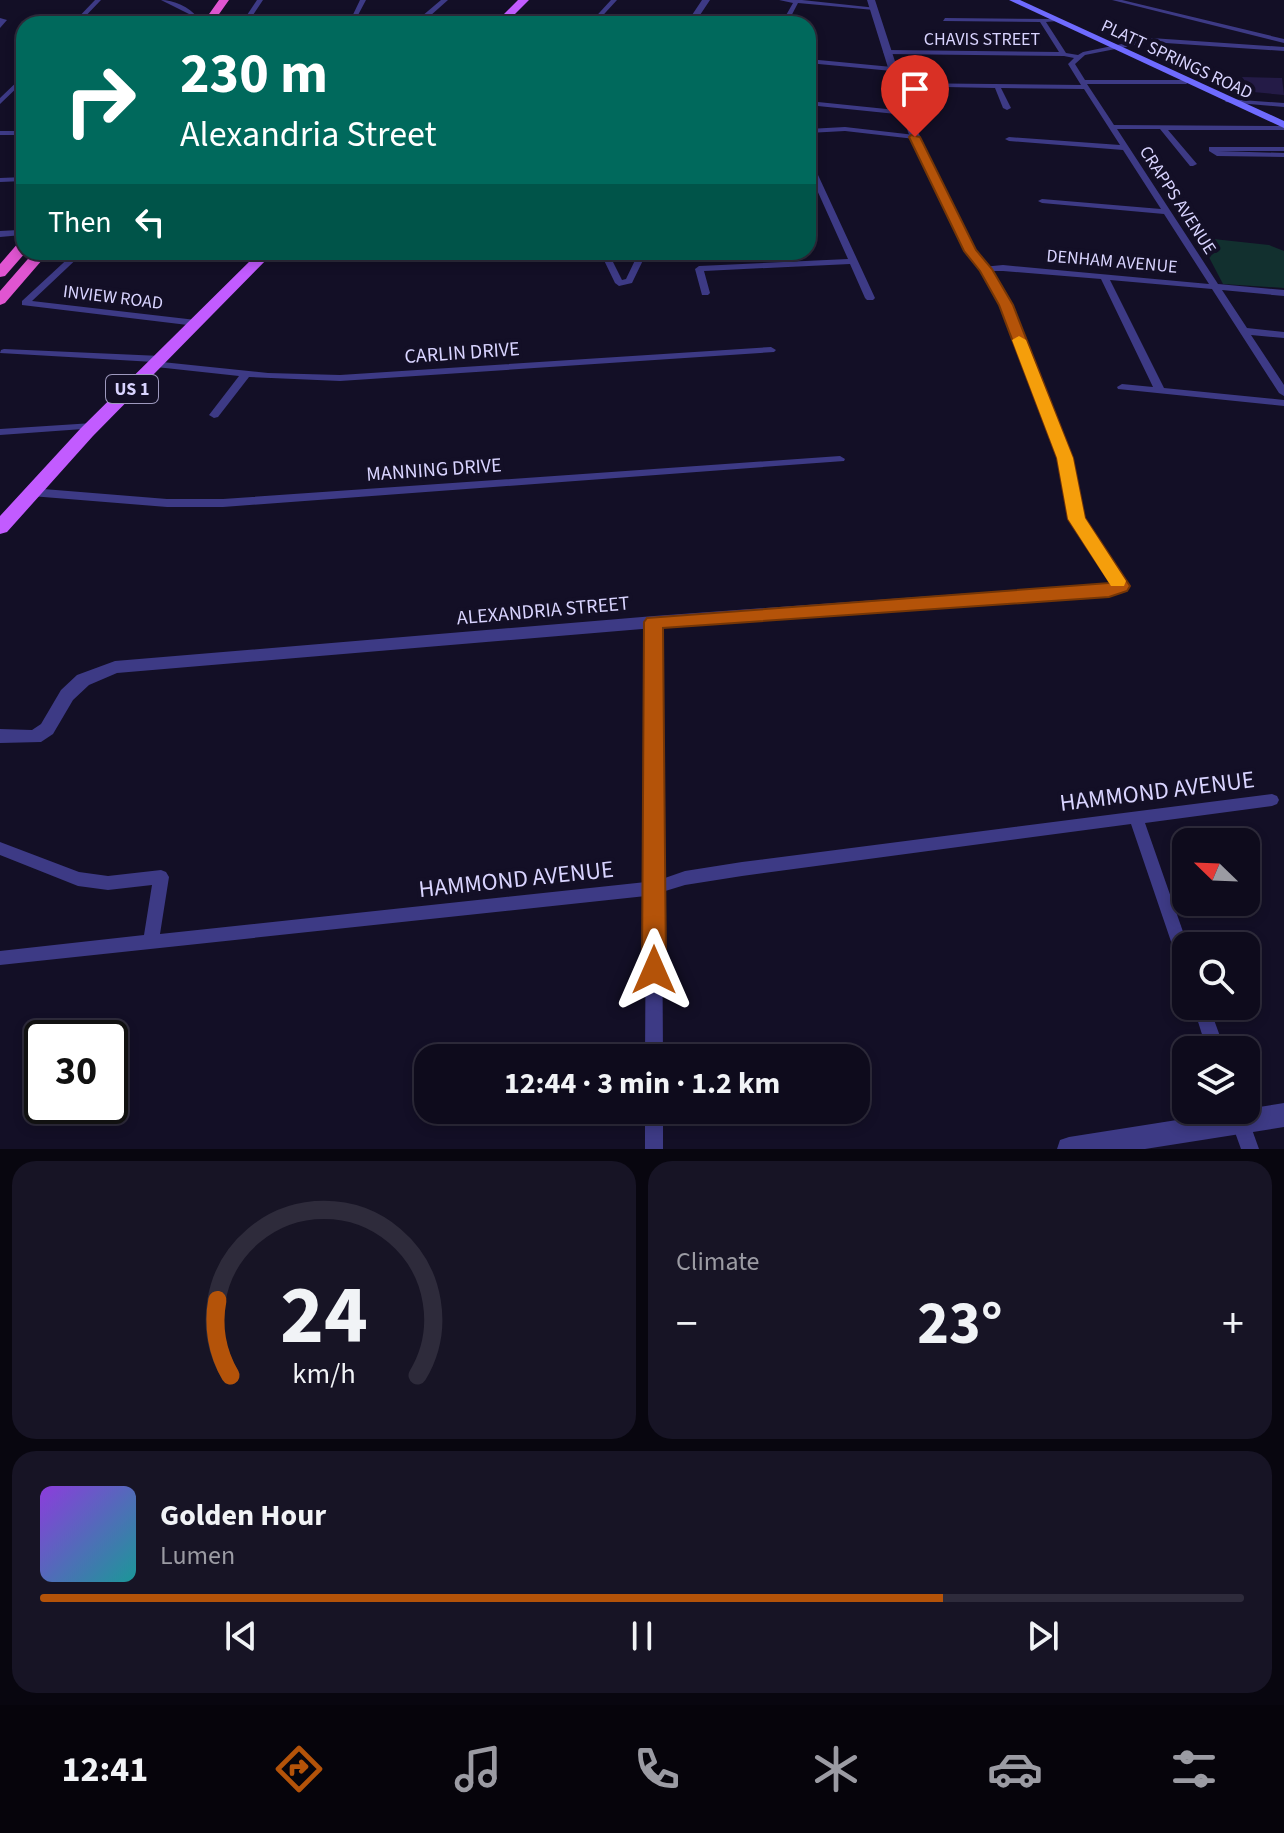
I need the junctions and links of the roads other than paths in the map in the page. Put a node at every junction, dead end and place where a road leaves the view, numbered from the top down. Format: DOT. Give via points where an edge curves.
graph roads {
  1 [pos="98,0"];
  2 [pos="164,0"];
  3 [pos="445,0"];
  4 [pos="524,0"];
  5 [pos="614,0"];
  6 [pos="782,0"];
  7 [pos="1013,0"];
  8 [pos="1115,0"];
  9 [pos="797,1"];
  10 [pos="873,4"];
  11 [pos="83,16"];
  12 [pos="193,16"];
  13 [pos="426,16"];
  14 [pos="507,16"];
  15 [pos="599,16"];
  16 [pos="945,20"];
  17 [pos="1055,20"];
  18 [pos="1043,22"];
  19 [pos="1284,41"];
  20 [pos="1114,48"];
  21 [pos="1284,49"];
  22 [pos="886,52"];
  23 [pos="1064,54"];
  24 [pos="1078,57"];
  25 [pos="816,62"];
  26 [pos="892,69"];
  27 [pos="1186,82"];
  28 [pos="1083,84"];
  29 [pos="16,85"];
  30 [pos="897,85"];
  31 [pos="997,86"];
  32 [pos="1228,101"];
  33 [pos="0,102"];
  34 [pos="816,104"];
  35 [pos="1284,105"];
  36 [pos="1007,108"];
  37 [pos="906,113"];
  38 [pos="1111,127"];
  39 [pos="1163,128"];
  40 [pos="1284,128"];
  41 [pos="816,131"];
  42 [pos="915,137"];
  43 [pos="1009,139"];
  44 [pos="1125,148"];
  45 [pos="1284,152"];
  46 [pos="1193,164"];
  47 [pos="816,180"];
  48 [pos="1042,201"];
  49 [pos="1167,212"];
  50 [pos="16,248"];
  51 [pos="35,260"];
  52 [pos="71,260"];
  53 [pos="259,260"];
  54 [pos="608,260"];
  55 [pos="639,260"];
  56 [pos="853,261"];
  57 [pos="985,269"];
  58 [pos="0,273"];
  59 [pos="1104,276"];
  60 [pos="1215,286"];
  61 [pos="705,293"];
  62 [pos="1284,293"];
  63 [pos="870,298"];
  64 [pos="0,300"];
  65 [pos="196,323"];
  66 [pos="1244,331"];
  67 [pos="1284,335"];
  68 [pos="771,350"];
  69 [pos="4,352"];
  70 [pos="158,362"];
  71 [pos="246,374"];
  72 [pos="1122,387"];
  73 [pos="1160,391"];
  74 [pos="1284,393"];
  75 [pos="1284,403"];
  76 [pos="214,415"];
  77 [pos="93,426"];
  78 [pos="0,432"];
  79 [pos="840,459"];
  80 [pos="31,492"];
  81 [pos="0,528"];
  82 [pos="654,622"];
  83 [pos="0,736"];
  84 [pos="1272,800"];
  85 [pos="1136,817"];
  86 [pos="0,848"];
  87 [pos="654,888"];
  88 [pos="1176,932"];
  89 [pos="151,941"];
  90 [pos="0,958"];
  91 [pos="654,1044"];
  92 [pos="1284,1115"];
  93 [pos="1260,1116"];
  94 [pos="654,1124"];
  95 [pos="1197,1124"];
  96 [pos="1241,1124"];
  97 [pos="654,1149"];
  98 [pos="1069,1149"];
  99 [pos="1250,1149"];
  1 -- 11 [label="street"];
  2 -- 12 [label="street"];
  3 -- 13 [label="street"];
  4 -- 14 [label="main road"];
  5 -- 15 [label="street"];
  6 -- 9 [label="street"];
  7 -- 17 [label="main road, PLATT SPRINGS ROAD"];
  8 -- 19 [label="street"];
  9 -- 10 [label="street"];
  10 -- 22 [label="street"];
  16 -- 17 [label="street"];
  17 -- 20 [label="main road, PLATT SPRINGS ROAD"];
  18 -- 23 [label="street"];
  20 -- 21 [label="street" via="1160,40"];
  20 -- 24 [label="street"];
  20 -- 27 [label="main road, PLATT SPRINGS ROAD"];
  22 -- 23 [label="street, CHAVIS STREET"];
  22 -- 26 [label="street"];
  23 -- 24 [label="street, CHAVIS STREET"];
  24 -- 28 [label="street, CRAPPS AVENUE" via="1072,67"];
  25 -- 26 [label="street"];
  26 -- 30 [label="street"];
  27 -- 28 [label="street"];
  27 -- 32 [label="main road, PLATT SPRINGS ROAD"];
  28 -- 31 [label="street"];
  28 -- 38 [label="street, CRAPPS AVENUE"];
  29 -- 33 [label="street"];
  30 -- 31 [label="street"];
  30 -- 37 [label="street"];
  31 -- 36 [label="street"];
  32 -- 35 [label="street"];
  32 -- 40 [label="main road, PLATT SPRINGS ROAD"];
  34 -- 37 [label="street"];
  37 -- 42 [label="street"];
  38 -- 39 [label="street"];
  38 -- 44 [label="street, CRAPPS AVENUE"];
  39 -- 40 [label="street"];
  39 -- 46 [label="street"];
  41 -- 42 [label="street"];
  42 -- 57 [label="street" via="970,251"];
  43 -- 44 [label="street"];
  44 -- 49 [label="street, CRAPPS AVENUE"];
  45 -- 45 [label="street" via="1217,154 1212,149"];
  47 -- 56 [label="street"];
  48 -- 49 [label="street"];
  49 -- 60 [label="street, CRAPPS AVENUE"];
  50 -- 58 [label="highway"];
  51 -- 64 [label="highway"];
  52 -- 65 [label="street, INVIEW ROAD" via="25,303"];
  53 -- 65 [label="main road, US 1"];
  54 -- 55 [label="street" via="619,283 629,281"];
  56 -- 61 [label="street" via="699,269"];
  56 -- 63 [label="street"];
  57 -- 59 [label="street, DENHAM AVENUE" via="1046,277"];
  57 -- 82 [label="street, ALEXANDRIA STREET" via="1006,305 1065,458 1077,519 1121,586"];
  59 -- 60 [label="street, DENHAM AVENUE"];
  59 -- 73 [label="street"];
  60 -- 62 [label="street, DENHAM AVENUE"];
  60 -- 66 [label="street, CRAPPS AVENUE"];
  65 -- 70 [label="main road, US 1"];
  66 -- 67 [label="street"];
  66 -- 74 [label="street, CRAPPS AVENUE"];
  68 -- 71 [label="street, CARLIN DRIVE" via="340,378"];
  69 -- 70 [label="street, CARLIN DRIVE"];
  70 -- 71 [label="street, CARLIN DRIVE"];
  70 -- 77 [label="main road, US 1"];
  71 -- 76 [label="street"];
  72 -- 73 [label="street"];
  73 -- 75 [label="street"];
  77 -- 78 [label="street"];
  77 -- 80 [label="main road, US 1"];
  79 -- 80 [label="street, MANNING DRIVE" via="223,503"];
  80 -- 81 [label="main road, US 1"];
  82 -- 83 [label="street, ALEXANDRIA STREET" via="115,667 83,680 67,695 47,729 35,737"];
  82 -- 87 [label="street"];
  84 -- 85 [label="street, HAMMOND AVENUE"];
  85 -- 87 [label="street, HAMMOND AVENUE" via="717,873"];
  85 -- 88 [label="street"];
  86 -- 89 [label="street" via="78,879 108,883 161,877"];
  87 -- 89 [label="street, HAMMOND AVENUE"];
  87 -- 91 [label="street"];
  89 -- 90 [label="street, HAMMOND AVENUE"];
  92 -- 93 [label="street"];
  94 -- 97 [label="street"];
  95 -- 98 [label="street"];
  96 -- 99 [label="street"];
}
